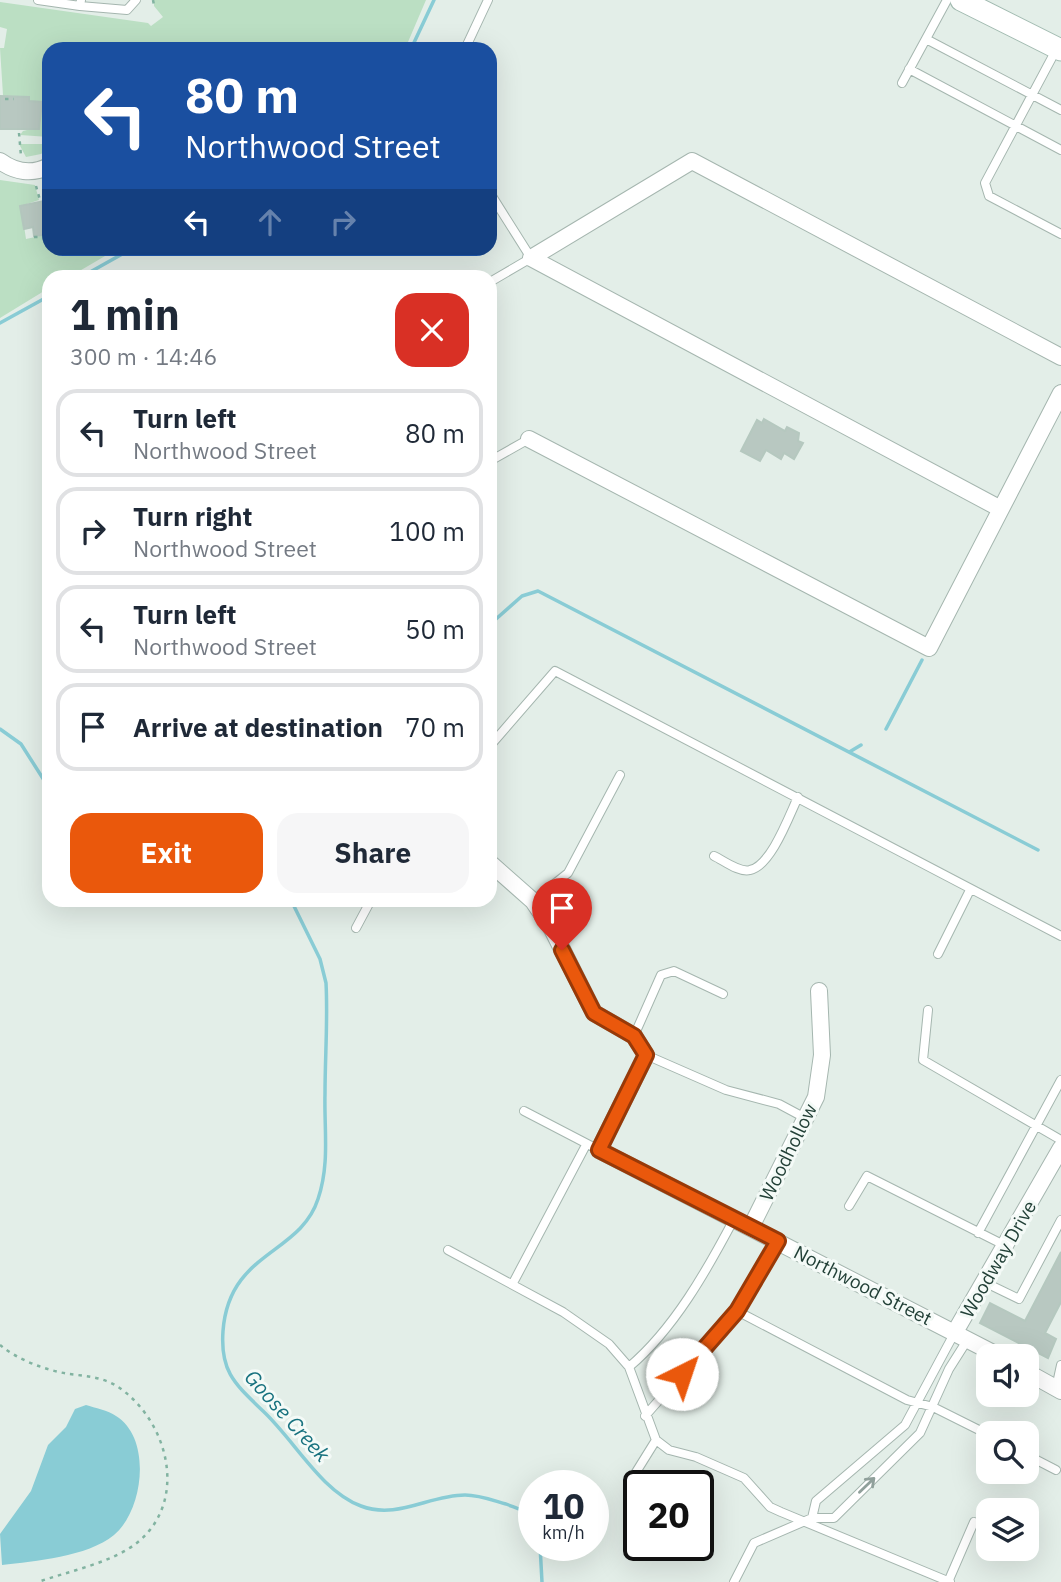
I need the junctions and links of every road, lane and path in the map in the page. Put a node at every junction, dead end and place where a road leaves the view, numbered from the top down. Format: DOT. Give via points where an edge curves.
graph roads {
  1 [pos="39,0"];
  2 [pos="136,0"];
  3 [pos="153,0"];
  4 [pos="488,0"];
  5 [pos="947,0"];
  6 [pos="961,0"];
  7 [pos="81,3"];
  8 [pos="154,5"];
  9 [pos="926,39"];
  10 [pos="468,42"];
  11 [pos="1059,49"];
  12 [pos="909,69"];
  13 [pos="902,83"];
  14 [pos="1032,95"];
  15 [pos="5,99"];
  16 [pos="14,99"];
  17 [pos="1061,110"];
  18 [pos="1016,126"];
  19 [pos="19,133"];
  20 [pos="1061,150"];
  21 [pos="22,160"];
  22 [pos="0,161"];
  23 [pos="42,170"];
  24 [pos="497,204"];
  25 [pos="1061,234"];
  26 [pos="34,237"];
  27 [pos="42,237"];
  28 [pos="531,258"];
  29 [pos="497,278"];
  30 [pos="1061,357"];
  31 [pos="1061,393"];
  32 [pos="529,439"];
  33 [pos="497,457"];
  34 [pos="999,508"];
  35 [pos="497,738"];
  36 [pos="620,775"];
  37 [pos="798,797"];
  38 [pos="714,856"];
  39 [pos="497,869"];
  40 [pos="970,890"];
  41 [pos="533,901"];
  42 [pos="367,907"];
  43 [pos="356,928"];
  44 [pos="1061,936"];
  45 [pos="938,954"];
  46 [pos="819,991"];
  47 [pos="723,994"];
  48 [pos="928,1010"];
  49 [pos="634,1036"];
  50 [pos="646,1055"];
  51 [pos="1061,1080"];
  52 [pos="524,1111"];
  53 [pos="807,1119"];
  54 [pos="1037,1126"];
  55 [pos="1061,1140"];
  56 [pos="593,1147"];
  57 [pos="1061,1148"];
  58 [pos="1055,1175"];
  59 [pos="849,1206"];
  60 [pos="734,1217"];
  61 [pos="1061,1220"];
  62 [pos="751,1227"];
  63 [pos="978,1233"];
  64 [pos="778,1241"];
  65 [pos="1006,1246"];
  66 [pos="448,1250"];
  67 [pos="513,1283"];
  68 [pos="986,1283"];
  69 [pos="737,1311"];
  70 [pos="961,1336"];
  71 [pos="976,1344"];
  72 [pos="0,1345"];
  73 [pos="1061,1365"];
  74 [pos="629,1367"];
  75 [pos="1039,1378"];
  76 [pos="1060,1388"];
  77 [pos="917,1401"];
  78 [pos="933,1407"];
  79 [pos="645,1416"];
  80 [pos="976,1428"];
  81 [pos="656,1440"];
  82 [pos="1039,1461"];
  83 [pos="637,1470"];
  84 [pos="1056,1470"];
  85 [pos="809,1521"];
  86 [pos="974,1522"];
  87 [pos="38,1582"];
  88 [pos="734,1582"];
  89 [pos="949,1582"];
  1 -- 7 [label="lane"];
  2 -- 7 [label="lane" via="127,10"];
  3 -- 8 [label="path"];
  4 -- 10 [label="lane"];
  5 -- 9 [label="lane"];
  6 -- 11 [label="main road"];
  9 -- 12 [label="lane"];
  9 -- 14 [label="lane"];
  11 -- 14 [label="lane"];
  12 -- 13 [label="lane"];
  12 -- 18 [label="lane"];
  14 -- 17 [label="lane"];
  14 -- 18 [label="lane"];
  15 -- 16 [label="path"];
  18 -- 20 [label="lane"];
  18 -- 25 [label="lane" via="985,183 986,190"];
  19 -- 21 [label="path"];
  21 -- 22 [label="street"];
  21 -- 23 [label="street"];
  24 -- 28 [label="lane"];
  26 -- 27 [label="path"];
  28 -- 29 [label="lane"];
  28 -- 30 [label="street" via="692,161"];
  28 -- 34 [label="street"];
  31 -- 34 [label="street"];
  32 -- 33 [label="lane"];
  32 -- 34 [label="street" via="929,648"];
  35 -- 37 [label="lane" via="555,671"];
  36 -- 41 [label="lane" via="568,873"];
  37 -- 38 [label="lane" via="765,863 741,870"];
  37 -- 40 [label="lane"];
  39 -- 41 [label="street"];
  40 -- 44 [label="lane"];
  40 -- 45 [label="lane"];
  41 -- 49 [label="street" via="594,1013"];
  42 -- 43 [label="lane"];
  46 -- 53 [label="street, Woodhollow" via="820,1077"];
  47 -- 49 [label="lane" via="674,971 661,975"];
  48 -- 54 [label="lane" via="923,1060"];
  49 -- 50 [label="street"];
  50 -- 53 [label="lane" via="726,1090 779,1104"];
  50 -- 56 [label="street"];
  51 -- 54 [label="lane"];
  52 -- 56 [label="lane"];
  53 -- 62 [label="street, Woodhollow"];
  54 -- 55 [label="lane"];
  54 -- 63 [label="lane"];
  56 -- 60 [label="street, Northwood Street"];
  56 -- 67 [label="lane"];
  57 -- 58 [label="street, Woodway Drive"];
  58 -- 65 [label="street, Woodway Drive"];
  59 -- 63 [label="lane" via="867,1176"];
  60 -- 62 [label="street, Northwood Street"];
  60 -- 74 [label="lane" via="673,1318"];
  61 -- 68 [label="lane" via="1019,1299"];
  62 -- 64 [label="street, Northwood Street"];
  63 -- 65 [label="lane"];
  64 -- 69 [label="lane"];
  64 -- 70 [label="street, Northwood Street"];
  65 -- 68 [label="street, Woodway Drive"];
  66 -- 67 [label="lane"];
  67 -- 74 [label="lane" via="600,1338"];
  68 -- 70 [label="street, Woodway Drive"];
  69 -- 77 [label="lane" via="907,1400"];
  69 -- 79 [label="lane"];
  70 -- 71 [label="street, Northwood Street"];
  70 -- 77 [label="lane"];
  70 -- 78 [label="lane"];
  72 -- 87 [label="path" via="47,1368 118,1387 159,1436 168,1462 164,1498 139,1541"];
  73 -- 76 [label="lane"];
  74 -- 79 [label="lane"];
  75 -- 76 [label="street"];
  77 -- 78 [label="lane"];
  77 -- 85 [label="lane" via="905,1425 816,1501"];
  78 -- 80 [label="lane"];
  85 -- 78 [label="lane, one-way" via="834,1518 920,1433"];
  79 -- 81 [label="lane"];
  81 -- 83 [label="lane"];
  81 -- 85 [label="lane" via="669,1450 744,1479 770,1507"];
  82 -- 84 [label="lane"];
  85 -- 88 [label="lane" via="754,1543"];
  85 -- 89 [label="lane"];
  86 -- 89 [label="lane"];
}
